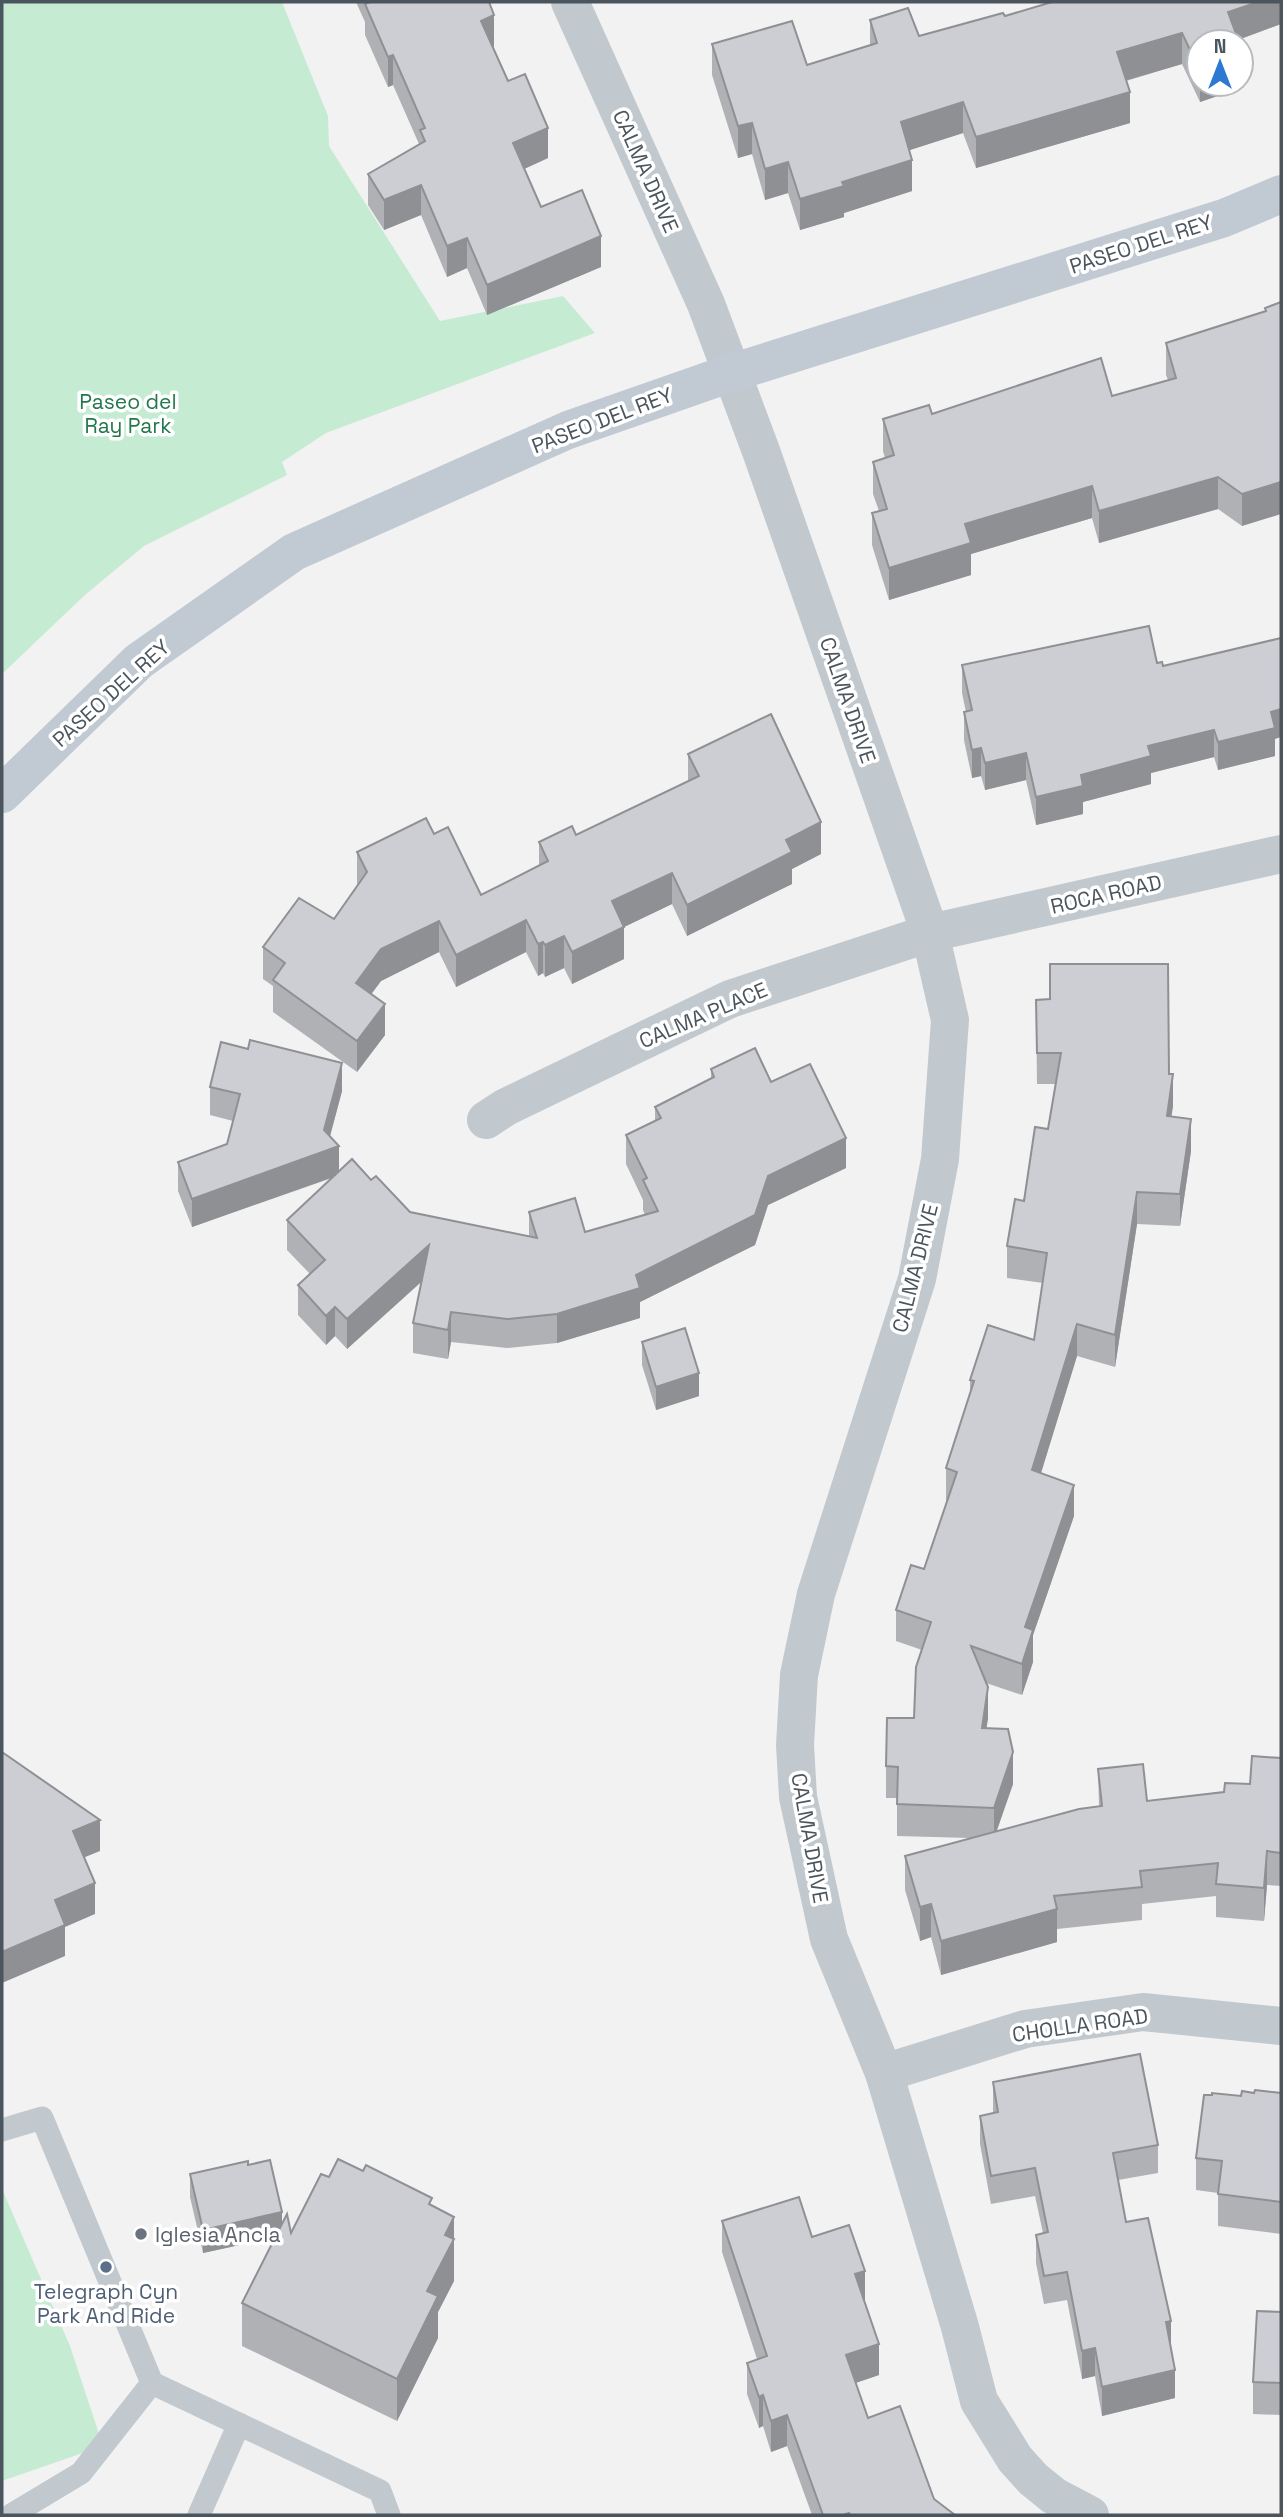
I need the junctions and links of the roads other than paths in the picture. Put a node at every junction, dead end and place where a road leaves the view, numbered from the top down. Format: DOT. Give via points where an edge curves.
graph roads {
  1 [pos="570,2"];
  2 [pos="1281,194"];
  3 [pos="731,373"];
  4 [pos="2,794"];
  5 [pos="1281,854"];
  6 [pos="930,933"];
  7 [pos="486,1120"];
  8 [pos="1281,2026"];
  9 [pos="884,2073"];
  10 [pos="2,2130"];
  11 [pos="152,2383"];
  12 [pos="239,2424"];
  13 [pos="11,2515"];
  14 [pos="200,2515"];
  15 [pos="389,2515"];
  16 [pos="1090,2515"];
  1 -- 3 [label="street, CALMA DRIVE" via="706,304"];
  2 -- 3 [label="main road, PASEO DEL REY" via="1224,218"];
  3 -- 4 [label="main road, PASEO DEL REY" via="568,430 294,552 139,661"];
  3 -- 6 [label="street, CALMA DRIVE"];
  5 -- 6 [label="street, ROCA ROAD"];
  6 -- 7 [label="street, CALMA PLACE" via="730,999"];
  6 -- 9 [label="street, CALMA DRIVE" via="950,1020 940,1159 916,1279 816,1594 799,1675 795,1745 798,1797 829,1939"];
  8 -- 9 [label="street, CHOLLA ROAD" via="1143,2012 1025,2029"];
  9 -- 16 [label="street, CALMA DRIVE" via="979,2401 993,2428 1033,2479"];
  10 -- 11 [label="lane" via="42,2118"];
  11 -- 12 [label="lane"];
  11 -- 13 [label="lane" via="81,2473"];
  12 -- 14 [label="lane"];
  12 -- 15 [label="lane" via="380,2491"];
}
